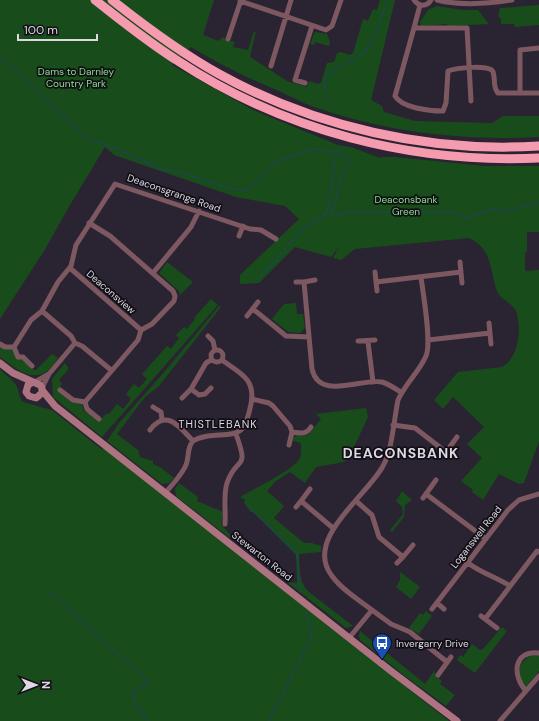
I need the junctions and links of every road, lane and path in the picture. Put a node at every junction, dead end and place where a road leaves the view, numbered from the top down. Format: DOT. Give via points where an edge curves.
graph roads {
  1 [pos="95,0"];
  2 [pos="112,0"];
  3 [pos="240,0"];
  4 [pos="291,0"];
  5 [pos="341,0"];
  6 [pos="414,0"];
  7 [pos="431,0"];
  8 [pos="436,0"];
  9 [pos="512,0"];
  10 [pos="420,5"];
  11 [pos="286,16"];
  12 [pos="312,26"];
  13 [pos="414,28"];
  14 [pos="228,39"];
  15 [pos="539,48"];
  16 [pos="271,66"];
  17 [pos="469,68"];
  18 [pos="305,83"];
  19 [pos="520,93"];
  20 [pos="539,93"];
  21 [pos="470,101"];
  22 [pos="539,146"];
  23 [pos="539,158"];
  24 [pos="199,211"];
  25 [pos="89,223"];
  26 [pos="243,226"];
  27 [pos="239,236"];
  28 [pos="276,239"];
  29 [pos="460,262"];
  30 [pos="70,268"];
  31 [pos="375,272"];
  32 [pos="461,272"];
  33 [pos="152,273"];
  34 [pos="421,277"];
  35 [pos="316,280"];
  36 [pos="296,282"];
  37 [pos="304,282"];
  38 [pos="376,282"];
  39 [pos="462,283"];
  40 [pos="377,291"];
  41 [pos="258,302"];
  42 [pos="252,309"];
  43 [pos="42,310"];
  44 [pos="247,316"];
  45 [pos="489,323"];
  46 [pos="141,330"];
  47 [pos="490,333"];
  48 [pos="208,336"];
  49 [pos="309,337"];
  50 [pos="374,340"];
  51 [pos="428,340"];
  52 [pos="358,341"];
  53 [pos="368,342"];
  54 [pos="75,343"];
  55 [pos="0,344"];
  56 [pos="491,344"];
  57 [pos="14,347"];
  58 [pos="215,350"];
  59 [pos="211,360"];
  60 [pos="222,360"];
  61 [pos="0,363"];
  62 [pos="32,366"];
  63 [pos="111,370"];
  64 [pos="13,373"];
  65 [pos="49,374"];
  66 [pos="34,382"];
  67 [pos="372,382"];
  68 [pos="211,388"];
  69 [pos="42,389"];
  70 [pos="191,389"];
  71 [pos="60,390"];
  72 [pos="26,392"];
  73 [pos="402,393"];
  74 [pos="34,398"];
  75 [pos="182,398"];
  76 [pos="252,399"];
  77 [pos="85,402"];
  78 [pos="55,406"];
  79 [pos="153,407"];
  80 [pos="99,419"];
  81 [pos="162,420"];
  82 [pos="393,425"];
  83 [pos="311,427"];
  84 [pos="150,430"];
  85 [pos="292,432"];
  86 [pos="236,434"];
  87 [pos="457,438"];
  88 [pos="193,441"];
  89 [pos="289,445"];
  90 [pos="446,452"];
  91 [pos="442,458"];
  92 [pos="436,480"];
  93 [pos="310,489"];
  94 [pos="165,493"];
  95 [pos="539,494"];
  96 [pos="301,501"];
  97 [pos="356,501"];
  98 [pos="296,507"];
  99 [pos="225,524"];
  100 [pos="333,528"];
  101 [pos="486,539"];
  102 [pos="413,545"];
  103 [pos="539,552"];
  104 [pos="402,557"];
  105 [pos="397,563"];
  106 [pos="468,563"];
  107 [pos="510,586"];
  108 [pos="437,603"];
  109 [pos="432,609"];
  110 [pos="444,609"];
  111 [pos="372,610"];
  112 [pos="497,628"];
  113 [pos="349,638"];
  114 [pos="539,653"];
  115 [pos="438,675"];
  116 [pos="539,676"];
  117 [pos="526,691"];
  118 [pos="457,721"];
  119 [pos="500,721"];
  1 -- 23 [label="highway" via="137,33 202,76 256,104 310,126 380,146 438,155"];
  2 -- 22 [label="highway" via="211,70 303,112 356,128 436,143 495,147"];
  3 -- 11 [label="street"];
  3 -- 14 [label="street"];
  4 -- 11 [label="street"];
  5 -- 12 [label="street" via="330,29"];
  6 -- 10 [label="street"];
  7 -- 10 [label="street" via="426,5"];
  8 -- 9 [label="street" via="477,4"];
  10 -- 13 [label="street"];
  11 -- 12 [label="street"];
  11 -- 16 [label="street"];
  12 -- 18 [label="street" via="295,80"];
  13 -- 17 [label="street" via="467,28"];
  13 -- 17 [label="street" via="395,96 397,100 442,111 446,103 448,71"];
  15 -- 19 [label="street" via="520,50"];
  17 -- 19 [label="street" via="488,67 492,69 495,90 501,93"];
  17 -- 21 [label="street"];
  19 -- 20 [label="street"];
  24 -- 25 [label="street, Deaconsgrange Road" via="115,184"];
  24 -- 26 [label="street, Deaconsgrange Road"];
  24 -- 33 [label="street" via="196,220"];
  25 -- 30 [label="street, Deaconsgrange Road" via="76,244"];
  25 -- 33 [label="street" via="110,236"];
  26 -- 27 [label="street"];
  26 -- 28 [label="street, Deaconsgrange Road" via="261,230"];
  29 -- 32 [label="street"];
  30 -- 43 [label="street, Deaconsgrange Road" via="58,282"];
  30 -- 46 [label="street, Deaconsview"];
  31 -- 38 [label="street"];
  32 -- 34 [label="street"];
  32 -- 39 [label="street"];
  33 -- 46 [label="street" via="173,291 175,296 174,301 152,324"];
  34 -- 38 [label="street"];
  34 -- 51 [label="street"];
  35 -- 37 [label="street"];
  36 -- 37 [label="street"];
  37 -- 49 [label="street"];
  38 -- 40 [label="street"];
  41 -- 42 [label="street"];
  42 -- 44 [label="street"];
  42 -- 49 [label="street" via="286,336"];
  43 -- 54 [label="street" via="71,336"];
  43 -- 57 [label="street, Deaconsgrange Road" via="31,320"];
  45 -- 47 [label="street"];
  46 -- 63 [label="street" via="138,340"];
  47 -- 51 [label="street"];
  47 -- 56 [label="street"];
  48 -- 58 [label="street" via="213,341"];
  49 -- 67 [label="street" via="314,375 319,382 332,386"];
  50 -- 53 [label="street"];
  51 -- 73 [label="street" via="426,356"];
  52 -- 53 [label="street"];
  53 -- 67 [label="street"];
  54 -- 63 [label="street"];
  54 -- 65 [label="street"];
  55 -- 57 [label="street"];
  57 -- 62 [label="street" via="18,357 23,357"];
  58 -- 59 [label="street" via="211,354"];
  58 -- 60 [label="street" via="222,352"];
  59 -- 60 [label="street" via="216,363"];
  59 -- 70 [label="street" via="201,370"];
  60 -- 76 [label="street" via="247,379 252,388"];
  61 -- 64 [label="main road"];
  63 -- 77 [label="street"];
  64 -- 66 [label="main road"];
  64 -- 72 [label="main road"];
  65 -- 66 [label="street"];
  65 -- 69 [label="street"];
  66 -- 69 [label="main road"];
  66 -- 72 [label="main road" via="28,385"];
  67 -- 73 [label="street" via="386,384"];
  68 -- 70 [label="street" via="205,394 199,395"];
  69 -- 74 [label="main road" via="40,395"];
  69 -- 78 [label="main road, Stewarton Road"];
  70 -- 75 [label="street"];
  71 -- 77 [label="street" via="73,400"];
  72 -- 74 [label="main road"];
  73 -- 82 [label="street"];
  74 -- 78 [label="main road, Stewarton Road"];
  76 -- 85 [label="street" via="273,406"];
  76 -- 86 [label="street" via="248,421"];
  77 -- 80 [label="street" via="87,409"];
  78 -- 94 [label="main road, Stewarton Road"];
  79 -- 81 [label="street" via="161,412"];
  81 -- 84 [label="street" via="156,422"];
  81 -- 88 [label="street" via="175,423"];
  82 -- 90 [label="street" via="415,428"];
  82 -- 97 [label="street" via="384,464"];
  83 -- 85 [label="street" via="303,434"];
  85 -- 89 [label="street"];
  86 -- 88 [label="street" via="202,437"];
  86 -- 99 [label="street" via="243,458 226,484"];
  87 -- 90 [label="street"];
  88 -- 94 [label="street" via="188,451 186,466"];
  90 -- 91 [label="street"];
  92 -- 101 [label="street" via="425,496"];
  93 -- 96 [label="street"];
  94 -- 113 [label="main road, Stewarton Road"];
  95 -- 101 [label="street, Loganswell Road" via="519,500"];
  96 -- 98 [label="street"];
  96 -- 100 [label="street"];
  97 -- 100 [label="street"];
  97 -- 104 [label="street" via="372,515 379,537"];
  100 -- 111 [label="street" via="326,547 329,572"];
  101 -- 106 [label="street, Loganswell Road"];
  102 -- 104 [label="street"];
  103 -- 107 [label="street" via="537,551"];
  104 -- 105 [label="street"];
  106 -- 107 [label="street"];
  106 -- 108 [label="street, Loganswell Road"];
  107 -- 112 [label="street" via="483,617"];
  108 -- 109 [label="street, Loganswell Road"];
  108 -- 110 [label="street"];
  111 -- 113 [label="street"];
  111 -- 115 [label="street" via="449,659"];
  113 -- 118 [label="main road, Stewarton Road"];
  114 -- 117 [label="street" via="524,656 517,666 517,678"];
  116 -- 117 [label="street"];
  117 -- 119 [label="street"];
}
